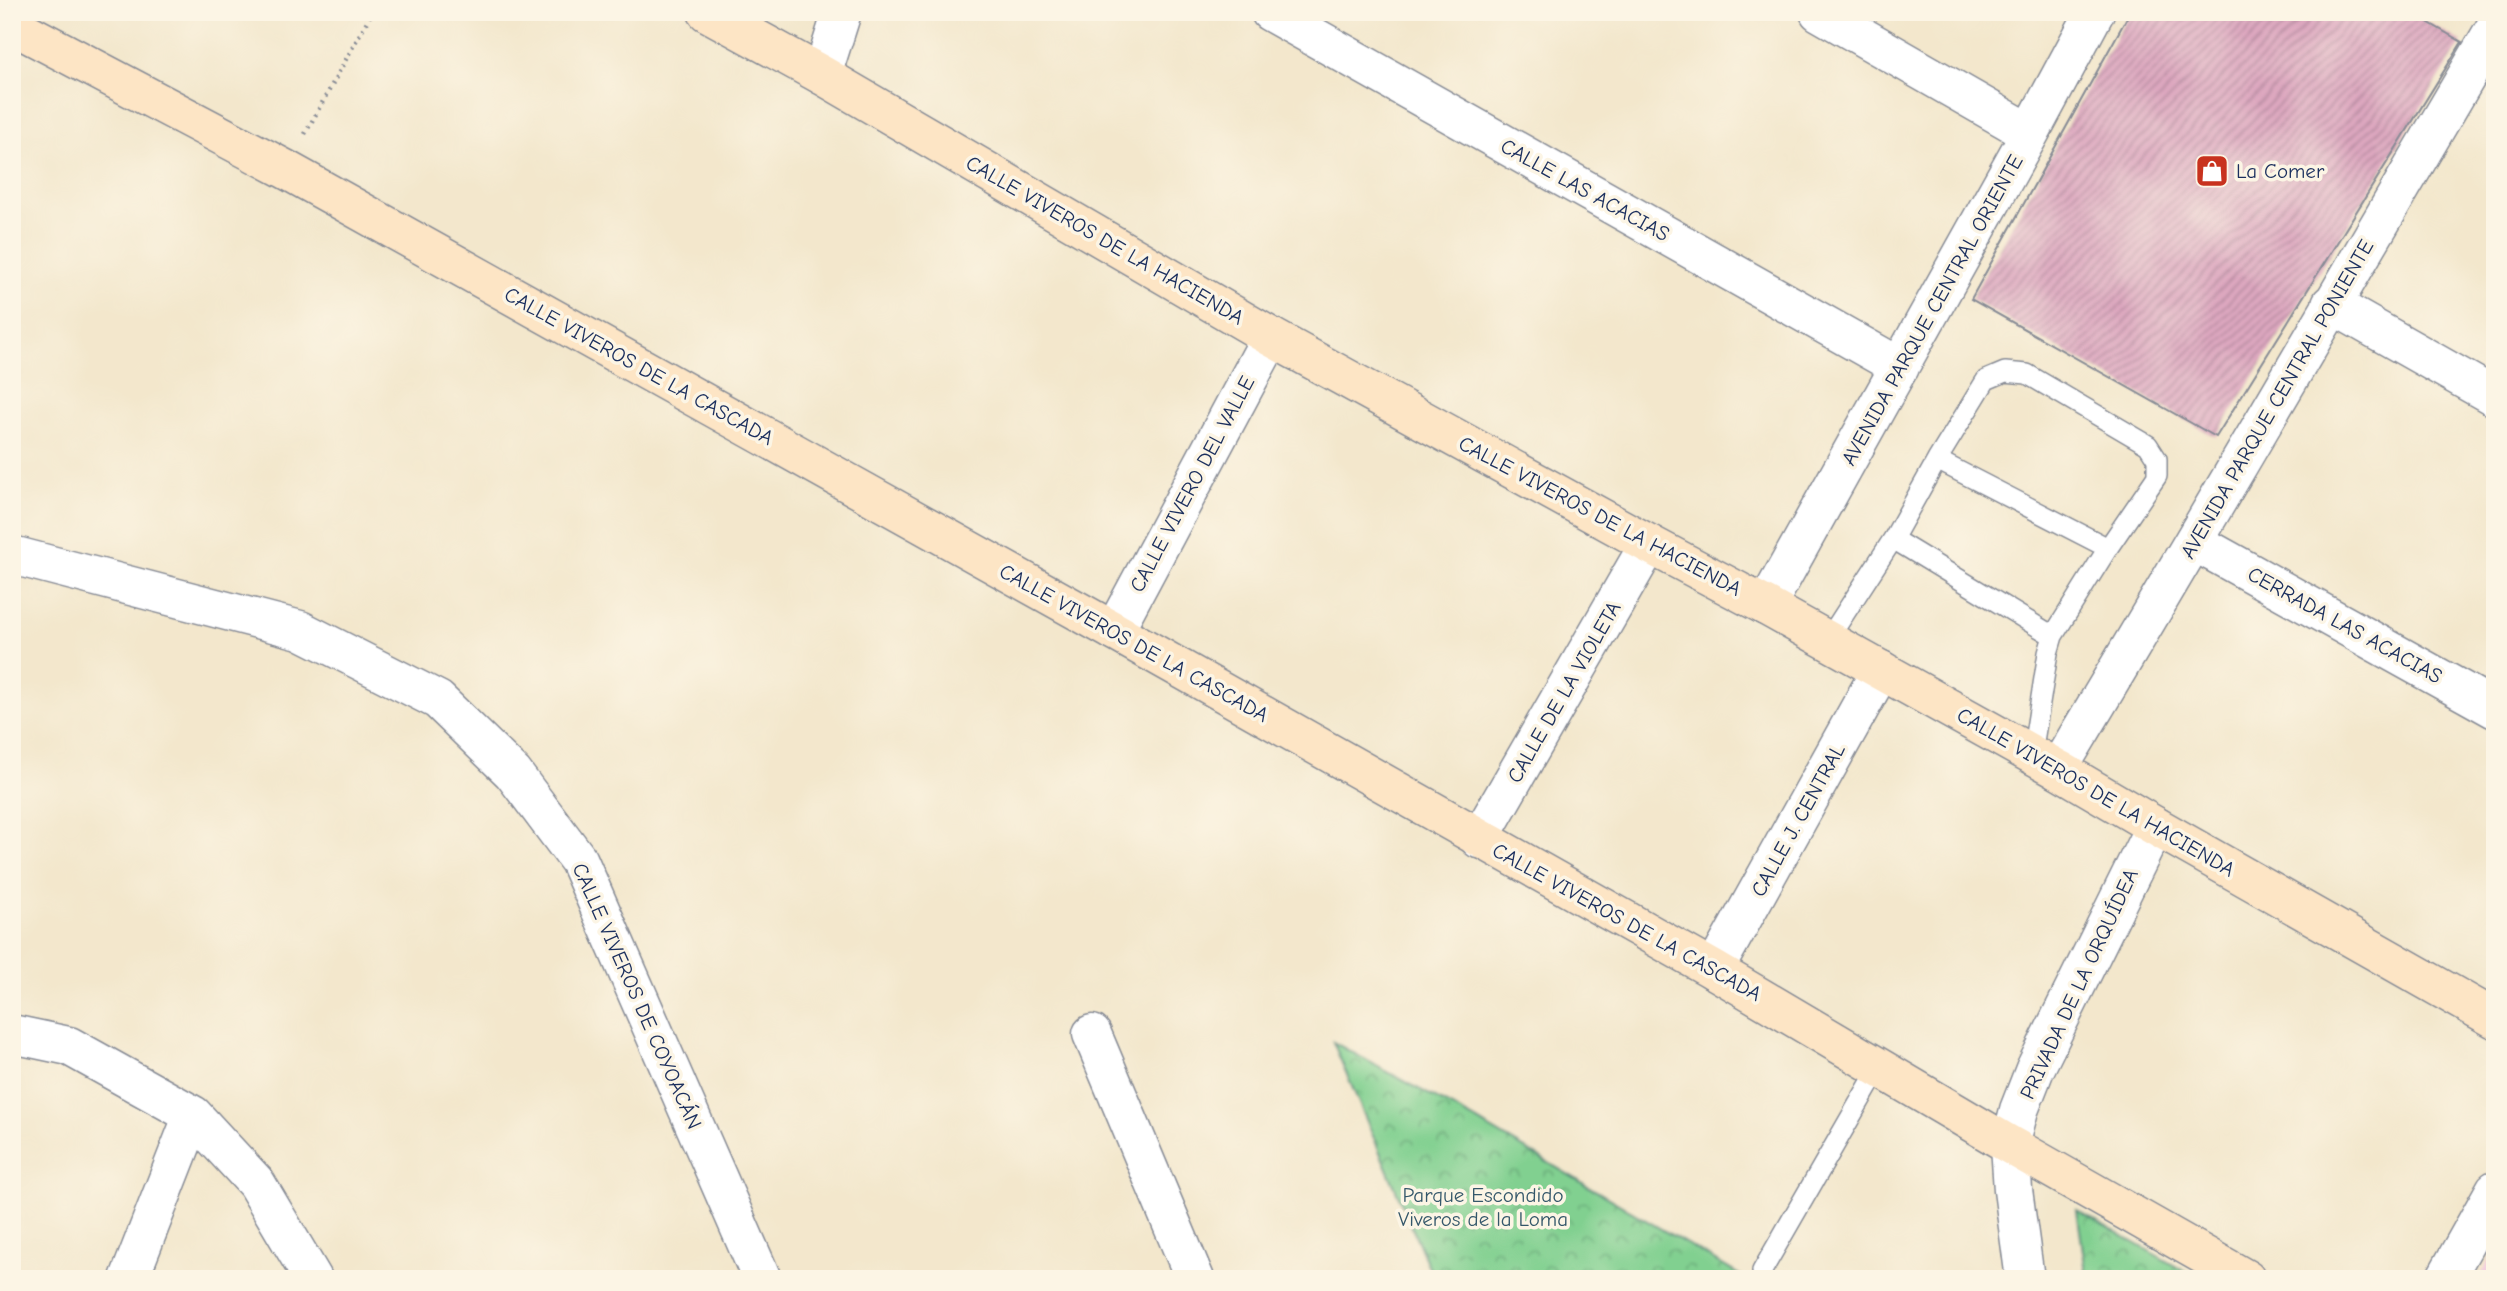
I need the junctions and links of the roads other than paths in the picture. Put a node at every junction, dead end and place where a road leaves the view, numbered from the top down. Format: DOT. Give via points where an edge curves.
graph roads {
  1 [pos="707,12"];
  2 [pos="842,12"];
  3 [pos="1270,12"];
  4 [pos="1819,12"];
  5 [pos="2095,12"];
  6 [pos="12,24"];
  7 [pos="2495,28"];
  8 [pos="822,75"];
  9 [pos="2031,133"];
  10 [pos="2331,304"];
  11 [pos="1270,337"];
  12 [pos="1900,367"];
  13 [pos="2495,397"];
  14 [pos="1937,460"];
  15 [pos="1893,539"];
  16 [pos="2195,542"];
  17 [pos="1649,544"];
  18 [pos="2108,548"];
  19 [pos="12,555"];
  20 [pos="1766,606"];
  21 [pos="1114,631"];
  22 [pos="2053,636"];
  23 [pos="1827,641"];
  24 [pos="1881,670"];
  25 [pos="2495,709"];
  26 [pos="2045,761"];
  27 [pos="2155,826"];
  28 [pos="1479,839"];
  29 [pos="1714,970"];
  30 [pos="2495,1019"];
  31 [pos="12,1034"];
  32 [pos="1091,1034"];
  33 [pos="1879,1068"];
  34 [pos="193,1115"];
  35 [pos="2010,1144"];
  36 [pos="2495,1190"];
  37 [pos="1762,1271"];
  38 [pos="129,1279"];
  39 [pos="313,1279"];
  40 [pos="762,1279"];
  41 [pos="1195,1279"];
  42 [pos="2025,1279"];
  43 [pos="2246,1279"];
  44 [pos="2445,1279"];
  1 -- 8 [label="street, CALLE VIVEROS DE LA HACIENDA"];
  2 -- 8 [label="street"];
  3 -- 12 [label="street, CALLE LAS ACACIAS"];
  4 -- 9 [label="street"];
  5 -- 9 [label="street, AVENIDA PARQUE CENTRAL ORIENTE"];
  6 -- 21 [label="street, CALLE VIVEROS DE LA CASCADA" via="285,169"];
  7 -- 10 [label="street, AVENIDA PARQUE CENTRAL PONIENTE"];
  8 -- 11 [label="street, CALLE VIVEROS DE LA HACIENDA"];
  9 -- 12 [label="street, AVENIDA PARQUE CENTRAL ORIENTE"];
  10 -- 13 [label="street"];
  10 -- 16 [label="street, AVENIDA PARQUE CENTRAL PONIENTE"];
  11 -- 17 [label="street, CALLE VIVEROS DE LA HACIENDA"];
  11 -- 21 [label="street, CALLE VIVERO DEL VALLE"];
  12 -- 20 [label="street, AVENIDA PARQUE CENTRAL ORIENTE"];
  14 -- 15 [label="lane"];
  14 -- 18 [label="lane"];
  14 -- 18 [label="lane" via="1986,380 2005,372 2027,374 2148,445 2157,459 2157,476"];
  15 -- 22 [label="lane"];
  15 -- 23 [label="lane"];
  16 -- 25 [label="street, CERRADA LAS ACACIAS"];
  16 -- 26 [label="street, AVENIDA PARQUE CENTRAL PONIENTE"];
  17 -- 20 [label="street, CALLE VIVEROS DE LA HACIENDA"];
  17 -- 28 [label="street, CALLE DE LA VIOLETA"];
  18 -- 22 [label="lane"];
  19 -- 40 [label="street, CALLE VIVEROS DE COYOACÁN" via="300,630 438,700 513,773 579,861"];
  20 -- 23 [label="street, CALLE VIVEROS DE LA HACIENDA"];
  21 -- 28 [label="street, CALLE VIVEROS DE LA CASCADA"];
  22 -- 26 [label="lane" via="2048,653"];
  23 -- 24 [label="street, CALLE VIVEROS DE LA HACIENDA"];
  24 -- 26 [label="street, CALLE VIVEROS DE LA HACIENDA"];
  24 -- 29 [label="street, CALLE J. CENTRAL"];
  26 -- 27 [label="street, CALLE VIVEROS DE LA HACIENDA"];
  27 -- 30 [label="street, CALLE VIVEROS DE LA HACIENDA"];
  27 -- 35 [label="street, PRIVADA DE LA ORQUÍDEA" via="2035,1069"];
  28 -- 29 [label="street, CALLE VIVEROS DE LA CASCADA"];
  29 -- 33 [label="street, CALLE VIVEROS DE LA CASCADA"];
  31 -- 34 [label="street" via="69,1046"];
  32 -- 41 [label="street"];
  33 -- 35 [label="street, CALLE VIVEROS DE LA CASCADA"];
  33 -- 37 [label="lane"];
  34 -- 38 [label="street"];
  34 -- 39 [label="street" via="256,1183"];
  35 -- 42 [label="street, PRIVADA DE LA ORQUÍDEA"];
  35 -- 43 [label="street, CALLE VIVEROS DE LA CASCADA"];
  36 -- 44 [label="street"];
}
